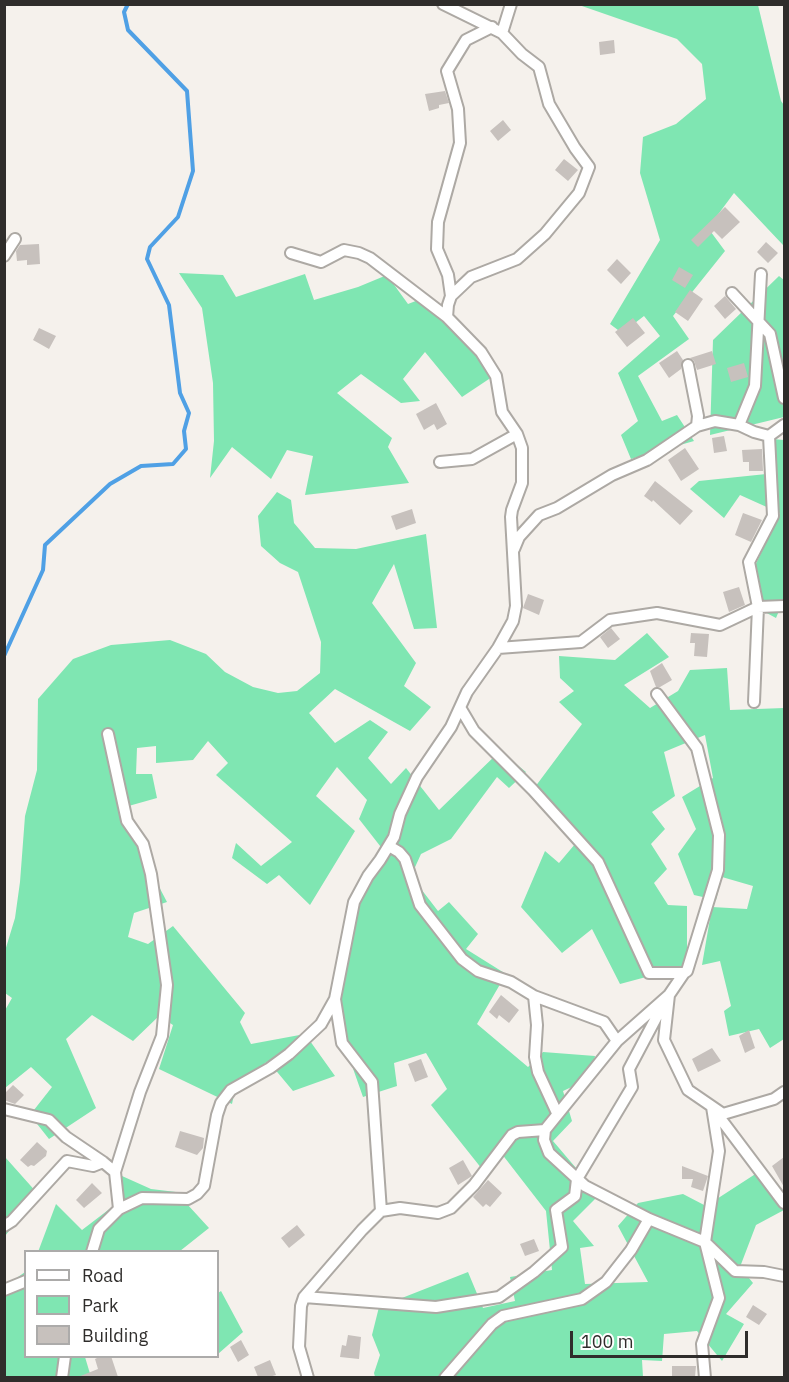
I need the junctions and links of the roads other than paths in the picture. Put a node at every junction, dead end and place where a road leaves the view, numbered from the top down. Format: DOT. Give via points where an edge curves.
graph roads {
  1 [pos="442,4"];
  2 [pos="511,4"];
  3 [pos="492,27"];
  4 [pos="502,33"];
  5 [pos="15,239"];
  6 [pos="291,253"];
  7 [pos="4,256"];
  8 [pos="761,274"];
  9 [pos="732,292"];
  10 [pos="452,296"];
  11 [pos="447,317"];
  12 [pos="757,319"];
  13 [pos="688,365"];
  14 [pos="784,398"];
  15 [pos="739,425"];
  16 [pos="784,425"];
  17 [pos="697,426"];
  18 [pos="517,434"];
  19 [pos="769,436"];
  20 [pos="440,462"];
  21 [pos="779,516"];
  22 [pos="514,550"];
  23 [pos="784,606"];
  24 [pos="758,607"];
  25 [pos="498,648"];
  26 [pos="657,694"];
  27 [pos="754,702"];
  28 [pos="461,709"];
  29 [pos="108,734"];
  30 [pos="388,846"];
  31 [pos="684,972"];
  32 [pos="669,995"];
  33 [pos="534,996"];
  34 [pos="335,999"];
  35 [pos="616,1041"];
  36 [pos="784,1092"];
  37 [pos="712,1107"];
  38 [pos="4,1109"];
  39 [pos="557,1113"];
  40 [pos="545,1130"];
  41 [pos="103,1162"];
  42 [pos="115,1172"];
  43 [pos="577,1179"];
  44 [pos="784,1203"];
  45 [pos="119,1209"];
  46 [pos="381,1211"];
  47 [pos="649,1219"];
  48 [pos="4,1226"];
  49 [pos="705,1242"];
  50 [pos="92,1250"];
  51 [pos="784,1276"];
  52 [pos="24,1282"];
  53 [pos="4,1290"];
  54 [pos="304,1297"];
  55 [pos="65,1358"];
  56 [pos="62,1377"];
  57 [pos="308,1377"];
  58 [pos="445,1377"];
  59 [pos="705,1377"];
  1 -- 3 [label="street"];
  2 -- 4 [label="street"];
  3 -- 4 [label="street"];
  3 -- 10 [label="street" via="466,40 447,72 458,109 460,142 438,222 437,249"];
  4 -- 10 [label="street" via="538,67 549,104 589,167 579,193 545,234 517,259 471,277"];
  5 -- 7 [label="street"];
  6 -- 11 [label="street" via="321,262 345,250 359,252"];
  8 -- 12 [label="street"];
  9 -- 12 [label="street"];
  10 -- 11 [label="street"];
  11 -- 18 [label="street" via="481,352 495,376 502,412"];
  12 -- 14 [label="street" via="770,334"];
  12 -- 15 [label="street" via="755,386"];
  13 -- 17 [label="street"];
  15 -- 17 [label="street" via="715,421"];
  15 -- 19 [label="street"];
  16 -- 19 [label="street"];
  17 -- 22 [label="street" via="647,460 539,515 519,537"];
  18 -- 20 [label="street" via="472,459"];
  18 -- 22 [label="street" via="524,467 512,510"];
  19 -- 21 [label="street"];
  21 -- 24 [label="street" via="749,562"];
  22 -- 25 [label="street" via="516,606 513,621"];
  23 -- 24 [label="street"];
  24 -- 25 [label="street" via="720,625 657,613 610,620 581,642"];
  24 -- 27 [label="street"];
  25 -- 28 [label="street" via="467,692"];
  26 -- 31 [label="street" via="697,748 719,835 718,870"];
  28 -- 30 [label="street" via="417,777"];
  28 -- 31 [label="street" via="474,731 598,862 649,973"];
  29 -- 42 [label="street" via="127,821 142,844 151,874 167,985 162,1036"];
  30 -- 33 [label="street" via="405,859 420,905 462,958 478,971 511,982"];
  30 -- 34 [label="street" via="354,902"];
  31 -- 32 [label="street"];
  32 -- 35 [label="street"];
  32 -- 37 [label="street" via="664,1040 688,1090"];
  32 -- 43 [label="street" via="629,1069 632,1087"];
  33 -- 35 [label="street" via="604,1022"];
  33 -- 39 [label="street" via="535,1057"];
  34 -- 45 [label="street" via="321,1024 289,1054 231,1090 221,1103 204,1186 197,1194 188,1199 142,1198"];
  34 -- 46 [label="street" via="342,1043 372,1082"];
  35 -- 39 [label="street"];
  36 -- 37 [label="street" via="774,1099 723,1114"];
  37 -- 44 [label="street"];
  37 -- 49 [label="street" via="719,1151"];
  38 -- 41 [label="street" via="49,1120"];
  39 -- 40 [label="street"];
  40 -- 43 [label="street" via="549,1153"];
  40 -- 46 [label="street" via="512,1135 451,1208 438,1213 400,1208"];
  41 -- 42 [label="street"];
  41 -- 48 [label="street" via="93,1166 67,1161"];
  42 -- 45 [label="street"];
  43 -- 47 [label="street"];
  43 -- 54 [label="street" via="575,1196 556,1210 562,1247 499,1296 436,1307"];
  45 -- 50 [label="street" via="99,1229"];
  46 -- 54 [label="street"];
  47 -- 49 [label="street"];
  47 -- 58 [label="street" via="606,1282 582,1299 503,1316"];
  49 -- 51 [label="street" via="735,1271"];
  49 -- 59 [label="street" via="719,1298 702,1344"];
  52 -- 53 [label="street"];
  54 -- 57 [label="street" via="299,1347"];
  55 -- 56 [label="street"];
}
